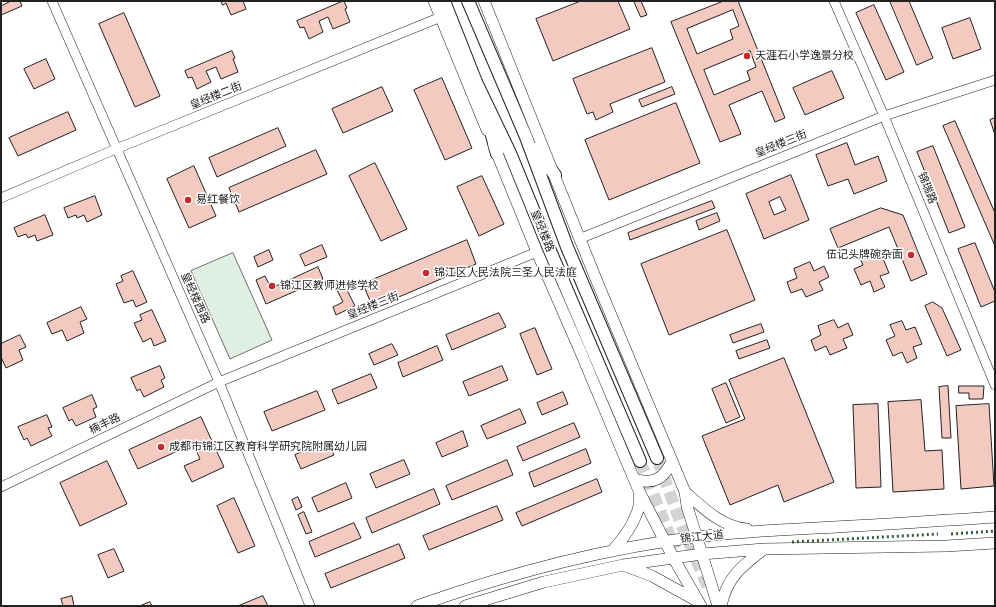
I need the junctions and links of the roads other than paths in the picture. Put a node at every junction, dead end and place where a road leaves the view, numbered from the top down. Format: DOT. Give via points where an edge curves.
graph roads {
  1 [pos="52,1"];
  2 [pos="434,1"];
  3 [pos="444,1"];
  4 [pos="468,1"];
  5 [pos="484,1"];
  6 [pos="834,1"];
  7 [pos="441,17"];
  8 [pos="995,80"];
  9 [pos="476,82"];
  10 [pos="884,116"];
  11 [pos="526,137"];
  12 [pos="116,149"];
  13 [pos="497,154"];
  14 [pos="554,175"];
  15 [pos="1,198"];
  16 [pos="580,239"];
  17 [pos="537,252"];
  18 [pos="219,382"];
  19 [pos="995,385"];
  20 [pos="657,458"];
  21 [pos="640,461"];
  22 [pos="672,461"];
  23 [pos="634,479"];
  24 [pos="1,487"];
  25 [pos="639,491"];
  26 [pos="685,492"];
  27 [pos="995,517"];
  28 [pos="765,531"];
  29 [pos="697,537"];
  30 [pos="664,541"];
  31 [pos="995,543"];
  32 [pos="764,549"];
  33 [pos="612,551"];
  34 [pos="702,554"];
  35 [pos="674,559"];
  36 [pos="623,565"];
  37 [pos="701,604"];
  38 [pos="310,606"];
  39 [pos="417,606"];
  40 [pos="465,606"];
  41 [pos="718,606"];
  42 [pos="722,606"];
  1 -- 12 [label="street, 皇经楼西路"];
  2 -- 7 [label="main road"];
  3 -- 9 [label="highway, 皇经楼路"];
  4 -- 11 [label="highway, 皇经楼路"];
  5 -- 14 [label="main road"];
  6 -- 10 [label="street, 锦瑞路"];
  7 -- 12 [label="street, 皇经楼二街"];
  7 -- 13 [label="main road"];
  8 -- 10 [label="street, 皇经楼三街"];
  9 -- 13 [label="highway"];
  9 -- 21 [label="highway, 皇经楼路" via="510,153"];
  10 -- 16 [label="street, 皇经楼三街"];
  10 -- 19 [label="street, 锦瑞路"];
  11 -- 14 [label="highway"];
  11 -- 20 [label="highway, 皇经楼路" via="567,247"];
  12 -- 15 [label="street, 皇经楼二街"];
  12 -- 18 [label="street, 皇经楼西路"];
  13 -- 17 [label="main road"];
  14 -- 16 [label="main road"];
  16 -- 22 [label="main road"];
  17 -- 18 [label="street, 皇经楼三街"];
  17 -- 23 [label="main road"];
  18 -- 24 [label="street, 楠丰路"];
  18 -- 38 [label="street, 皇经楼西路"];
  22 -- 23 [label="main road" via="658,479 643,482"];
  22 -- 26 [label="main road"];
  23 -- 25 [label="main road"];
  25 -- 30 [label="main road"];
  25 -- 33 [label="main road" via="639,506 622,540"];
  26 -- 28 [label="main road" via="713,516 739,529"];
  26 -- 29 [label="main road"];
  27 -- 28 [label="main road, 锦江大道"];
  28 -- 29 [label="main road, 锦江大道"];
  29 -- 30 [label="main road, 锦江大道"];
  29 -- 34 [label="main road"];
  30 -- 33 [label="main road, 锦江大道"];
  30 -- 35 [label="main road"];
  31 -- 32 [label="main road, 锦江大道"];
  32 -- 34 [label="main road, 锦江大道"];
  32 -- 42 [label="main road" via="741,566 729,583"];
  33 -- 39 [label="main road, 锦江大道" via="530,569"];
  34 -- 35 [label="main road, 锦江大道"];
  34 -- 41 [label="main road"];
  35 -- 36 [label="main road, 锦江大道"];
  35 -- 37 [label="main road"];
  36 -- 37 [label="main road" via="652,576"];
  36 -- 40 [label="main road, 锦江大道" via="544,582"];
}
